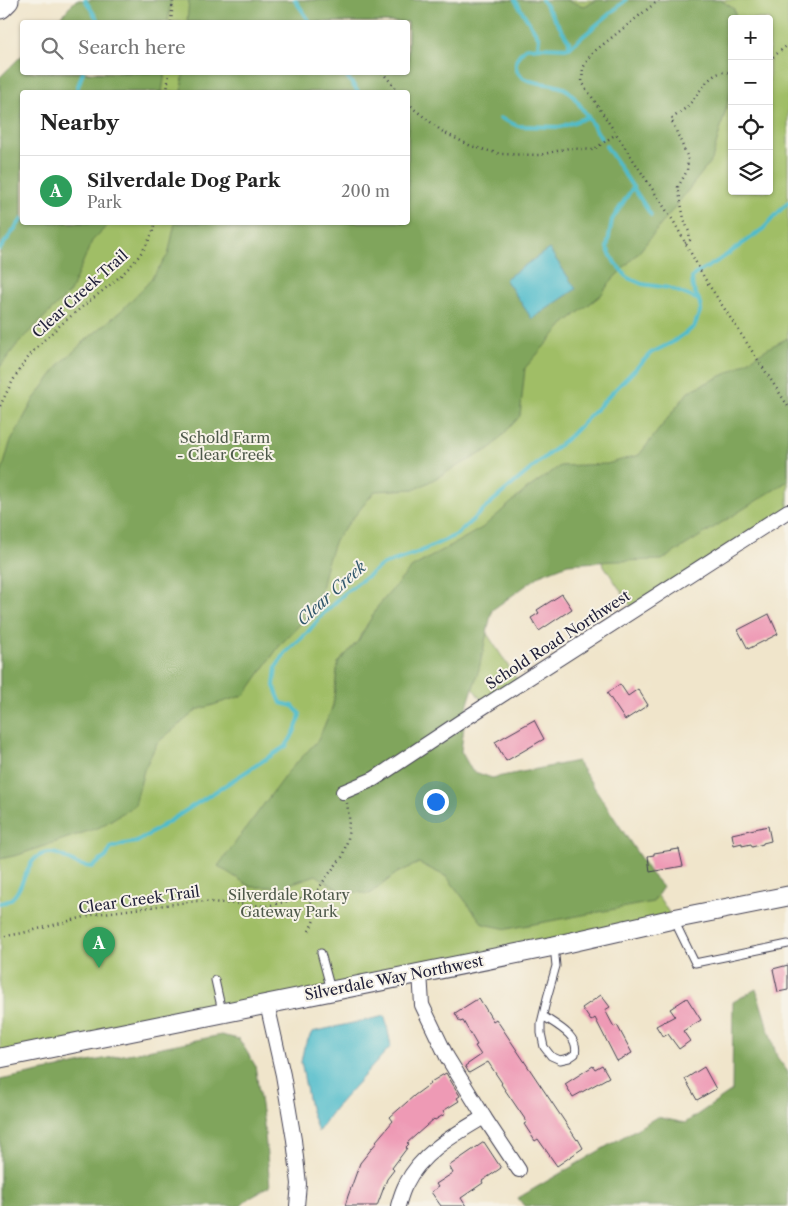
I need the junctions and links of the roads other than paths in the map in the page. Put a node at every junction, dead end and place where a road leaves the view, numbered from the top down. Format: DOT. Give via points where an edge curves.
graph roads {
  1 [pos="6,0"];
  2 [pos="0,6"];
  3 [pos="788,511"];
  4 [pos="343,792"];
  5 [pos="788,896"];
  6 [pos="673,919"];
  7 [pos="788,944"];
  8 [pos="554,946"];
  9 [pos="321,953"];
  10 [pos="420,972"];
  11 [pos="214,980"];
  12 [pos="331,990"];
  13 [pos="267,1004"];
  14 [pos="223,1012"];
  15 [pos="543,1016"];
  16 [pos="0,1058"];
  17 [pos="484,1117"];
  18 [pos="519,1170"];
  19 [pos="297,1206"];
  20 [pos="398,1206"];
  1 -- 2 [label="highway"];
  3 -- 4 [label="street, Schold Road Northwest" via="374,780"];
  5 -- 6 [label="main road, Silverdale Way Northwest"];
  6 -- 7 [label="lane" via="696,963"];
  6 -- 8 [label="main road, Silverdale Way Northwest"];
  8 -- 10 [label="main road, Silverdale Way Northwest"];
  8 -- 15 [label="lane" via="556,966"];
  9 -- 12 [label="lane"];
  10 -- 12 [label="main road, Silverdale Way Northwest"];
  10 -- 17 [label="street" via="422,1005 447,1057"];
  11 -- 14 [label="lane"];
  12 -- 13 [label="main road, Silverdale Way Northwest"];
  13 -- 14 [label="main road, Silverdale Way Northwest"];
  13 -- 19 [label="street" via="294,1140 299,1184"];
  14 -- 16 [label="main road, Silverdale Way Northwest"];
  15 -- 15 [label="lane" via="541,1033 544,1047 550,1056 560,1060 570,1058 577,1048 575,1041"];
  17 -- 18 [label="street"];
  17 -- 20 [label="street" via="424,1157 405,1184"];
}
